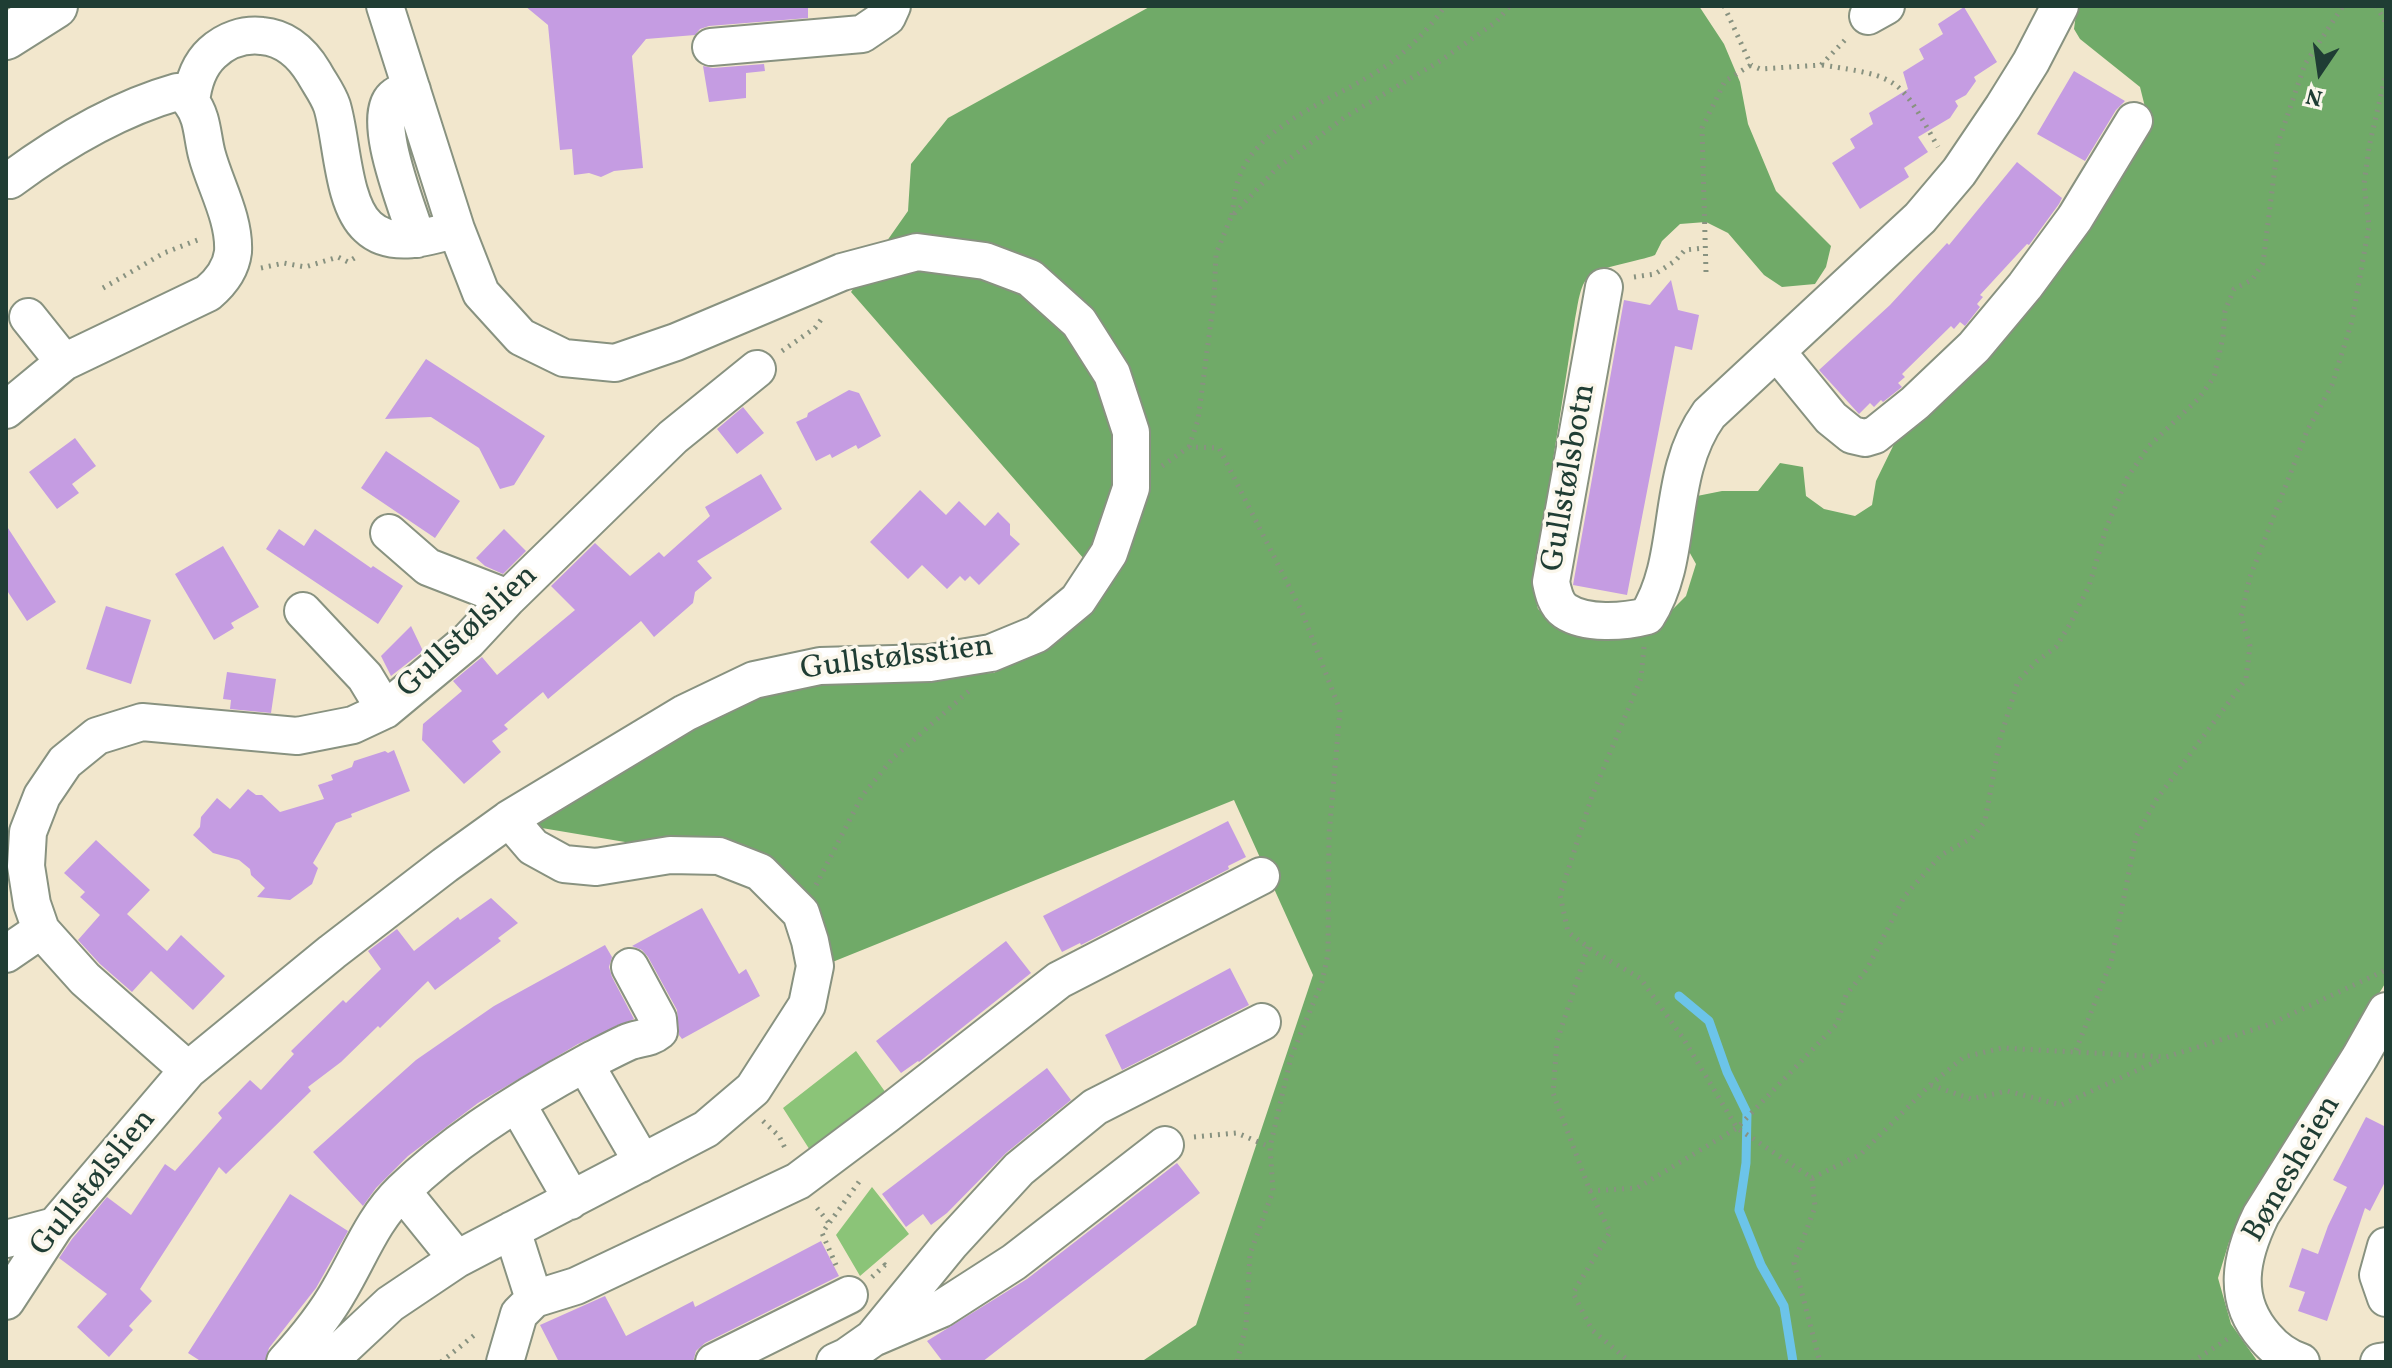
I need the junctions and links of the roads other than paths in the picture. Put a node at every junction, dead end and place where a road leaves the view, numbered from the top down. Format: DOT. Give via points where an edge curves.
graph roads {
  1 [pos="55,6"];
  2 [pos="385,6"];
  3 [pos="892,6"];
  4 [pos="2060,6"];
  5 [pos="6,37"];
  6 [pos="711,47"];
  7 [pos="412,90"];
  8 [pos="184,97"];
  9 [pos="2134,121"];
  10 [pos="194,177"];
  11 [pos="10,180"];
  12 [pos="456,229"];
  13 [pos="417,239"];
  14 [pos="1604,287"];
  15 [pos="28,317"];
  16 [pos="1777,352"];
  17 [pos="64,362"];
  18 [pos="757,369"];
  19 [pos="6,410"];
  20 [pos="389,533"];
  21 [pos="508,598"];
  22 [pos="303,611"];
  23 [pos="385,710"];
  24 [pos="509,819"];
  25 [pos="1261,876"];
  26 [pos="41,930"];
  27 [pos="6,954"];
  28 [pos="630,967"];
  29 [pos="2386,1011"];
  30 [pos="1262,1022"];
  31 [pos="585,1064"];
  32 [pos="188,1070"];
  33 [pos="517,1104"];
  34 [pos="1165,1145"];
  35 [pos="640,1164"];
  36 [pos="402,1191"];
  37 [pos="570,1201"];
  38 [pos="55,1226"];
  39 [pos="512,1230"];
  40 [pos="6,1239"];
  41 [pos="2386,1246"];
  42 [pos="457,1259"];
  43 [pos="849,1295"];
  44 [pos="2386,1298"];
  45 [pos="534,1299"];
  46 [pos="6,1301"];
  47 [pos="873,1338"];
  48 [pos="2386,1361"];
  49 [pos="285,1362"];
  50 [pos="328,1362"];
  51 [pos="505,1362"];
  52 [pos="714,1362"];
  53 [pos="835,1362"];
  54 [pos="2301,1362"];
  55 [pos="2379,1362"];
  1 -- 5 [label="main road"];
  2 -- 7 [label="street, Gullstølsstien"];
  3 -- 6 [label="street" via="887,17 862,34"];
  4 -- 16 [label="street" via="2031,62 1959,172 1920,218"];
  7 -- 12 [label="street, Gullstølsstien"];
  7 -- 13 [label="street" via="390,102 384,128"];
  8 -- 10 [label="street" via="183,146"];
  8 -- 11 [label="street" via="130,107"];
  8 -- 13 [label="street" via="200,66 227,42 249,34 290,45 306,60 332,106 360,216 368,228 384,236"];
  8 -- 17 [label="street" via="198,110 228,221 233,251 229,267 208,293"];
  9 -- 16 [label="street" via="2075,218 2025,286 1974,347 1875,435 1852,435 1831,418"];
  12 -- 13 [label="street"];
  12 -- 24 [label="street, Gullstølsstien" via="481,293 521,337 564,358 615,363 842,272 917,252 985,261 1030,278 1079,322 1112,374 1131,432 1131,488 1109,553 1078,600 1037,634 991,653 930,663 820,666 754,680 685,713"];
  14 -- 16 [label="street, Gullstølsbotn" via="1551,582 1565,611 1624,622 1647,616 1663,578 1695,432"];
  15 -- 17 [label="street"];
  17 -- 19 [label="street"];
  18 -- 21 [label="street, Gullstølslien" via="673,437"];
  20 -- 21 [label="street" via="428,567"];
  21 -- 23 [label="street, Gullstølslien" via="468,641"];
  22 -- 23 [label="street" via="365,677"];
  23 -- 26 [label="street, Gullstølslien" via="353,725 297,736 142,722 97,736 65,762 42,796 28,832 26,866"];
  24 -- 32 [label="street, Gullstølslien" via="332,952"];
  24 -- 35 [label="street" via="533,847 564,864 596,867 670,855 719,856 760,872 801,913 815,966 807,1005 782,1048 753,1089 706,1129"];
  25 -- 45 [label="street" via="1059,980 798,1181 576,1286"];
  26 -- 27 [label="street"];
  26 -- 32 [label="street, Gullstølslien" via="85,979"];
  28 -- 31 [label="street" via="658,1019 659,1031"];
  29 -- 54 [label="street, Bønesheien" via="2248,1241 2241,1289 2253,1323 2275,1347"];
  30 -- 47 [label="street" via="1095,1107 1030,1160 970,1221"];
  31 -- 33 [label="street"];
  31 -- 35 [label="street"];
  32 -- 38 [label="street, Gullstølslien"];
  33 -- 36 [label="street"];
  33 -- 37 [label="street"];
  34 -- 47 [label="street" via="1014,1262 941,1309"];
  35 -- 37 [label="street"];
  36 -- 42 [label="street"];
  36 -- 49 [label="street" via="369,1233 312,1332"];
  37 -- 39 [label="street"];
  38 -- 40 [label="street"];
  38 -- 46 [label="street, Gullstølslien"];
  39 -- 42 [label="street"];
  39 -- 45 [label="street"];
  41 -- 44 [label="street" via="2378,1275"];
  42 -- 50 [label="street" via="390,1304"];
  43 -- 52 [label="street"];
  45 -- 51 [label="street" via="519,1314"];
  47 -- 53 [label="street"];
  48 -- 55 [label="street"];
}
